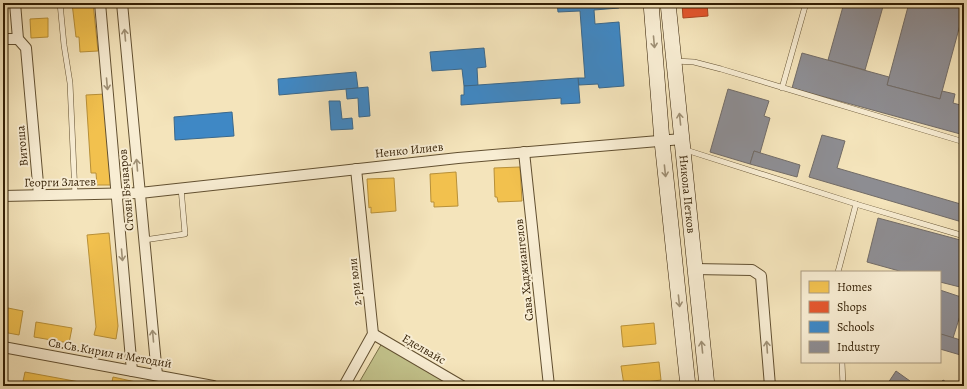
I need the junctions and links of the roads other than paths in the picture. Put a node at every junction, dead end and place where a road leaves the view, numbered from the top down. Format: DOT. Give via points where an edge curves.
graph roads {
  1 [pos="15,3"];
  2 [pos="60,3"];
  3 [pos="100,3"];
  4 [pos="122,3"];
  5 [pos="650,3"];
  6 [pos="668,3"];
  7 [pos="806,3"];
  8 [pos="3,39"];
  9 [pos="18,39"];
  10 [pos="674,61"];
  11 [pos="782,88"];
  12 [pos="662,141"];
  13 [pos="964,142"];
  14 [pos="682,144"];
  15 [pos="524,152"];
  16 [pos="356,169"];
  17 [pos="181,188"];
  18 [pos="140,193"];
  19 [pos="75,194"];
  20 [pos="117,194"];
  21 [pos="39,195"];
  22 [pos="3,196"];
  23 [pos="856,204"];
  24 [pos="964,236"];
  25 [pos="144,240"];
  26 [pos="694,269"];
  27 [pos="838,271"];
  28 [pos="373,334"];
  29 [pos="3,347"];
  30 [pos="842,363"];
  31 [pos="132,371"];
  32 [pos="157,375"];
  33 [pos="213,386"];
  34 [pos="344,386"];
  35 [pos="462,386"];
  36 [pos="549,386"];
  37 [pos="688,386"];
  38 [pos="706,386"];
  39 [pos="770,386"];
  40 [pos="843,386"];
  1 -- 9 [label="street, Витоша"];
  2 -- 19 [label="lane" via="70,83"];
  3 -- 20 [label="street, Стоян Бъчваров, one-way"];
  18 -- 4 [label="street, Стоян Бъчваров, one-way"];
  5 -- 12 [label="main road, Никола Петков, one-way"];
  6 -- 10 [label="main road, Никола Петков"];
  7 -- 11 [label="lane"];
  8 -- 9 [label="street"];
  9 -- 21 [label="street, Витоша" via="26,48"];
  10 -- 11 [label="lane" via="694,62"];
  14 -- 10 [label="main road, Никола Петков, one-way"];
  11 -- 13 [label="lane"];
  12 -- 14 [label="street, Ненко Илиев"];
  12 -- 15 [label="street, Ненко Илиев"];
  12 -- 37 [label="main road, Никола Петков, one-way"];
  14 -- 23 [label="lane"];
  14 -- 26 [label="main road, Никола Петков"];
  15 -- 16 [label="street, Ненко Илиев"];
  15 -- 36 [label="street, Сава Хаджиангелов"];
  16 -- 17 [label="street, Ненко Илиев"];
  16 -- 28 [label="street, 2-ри юли"];
  17 -- 18 [label="street, Ненко Илиев"];
  17 -- 25 [label="lane" via="184,234"];
  18 -- 20 [label="street, Георги Златев"];
  18 -- 25 [label="street, Стоян Бъчваров"];
  19 -- 20 [label="street, Георги Златев"];
  19 -- 21 [label="street, Георги Златев"];
  20 -- 31 [label="street, Стоян Бъчваров, one-way"];
  21 -- 22 [label="street, Георги Златев"];
  23 -- 24 [label="lane"];
  23 -- 27 [label="lane"];
  32 -- 25 [label="street, Стоян Бъчваров, one-way"];
  38 -- 26 [label="main road, Никола Петков, one-way"];
  39 -- 26 [label="street, one-way" via="761,276 752,270"];
  28 -- 34 [label="street"];
  28 -- 35 [label="street, Еделвайс"];
  29 -- 31 [label="street, Св.Св.Кирил и Методий"];
  30 -- 40 [label="lane"];
  31 -- 32 [label="street, Св.Св.Кирил и Методий"];
  32 -- 33 [label="street, Св.Св.Кирил и Методий"];
}
